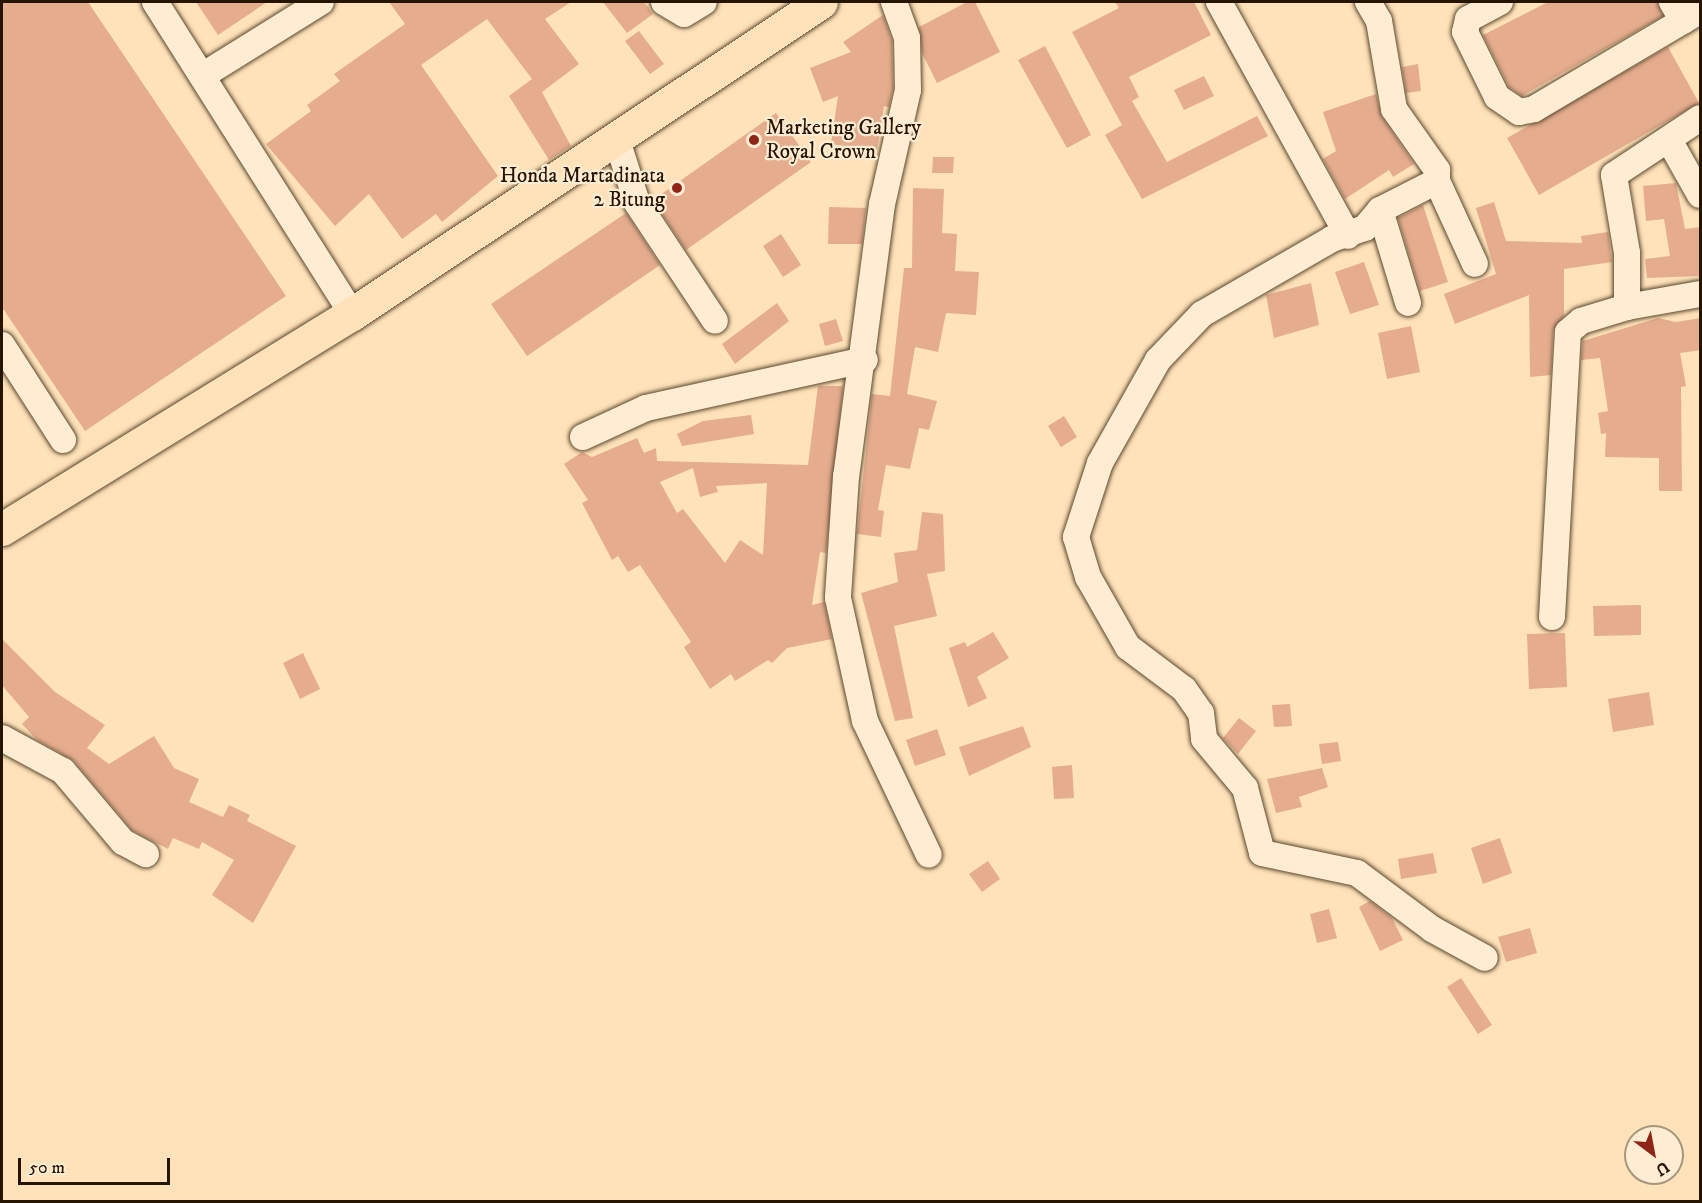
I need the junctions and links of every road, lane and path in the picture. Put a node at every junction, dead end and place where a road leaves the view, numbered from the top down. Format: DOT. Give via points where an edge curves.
graph roads {
  1 [pos="154,2"];
  2 [pos="321,2"];
  3 [pos="664,2"];
  4 [pos="704,2"];
  5 [pos="821,2"];
  6 [pos="894,2"];
  7 [pos="1219,2"];
  8 [pos="1368,2"];
  9 [pos="1500,2"];
  10 [pos="1687,13"];
  11 [pos="202,76"];
  12 [pos="1701,118"];
  13 [pos="616,137"];
  14 [pos="1669,140"];
  15 [pos="1437,181"];
  16 [pos="1701,195"];
  17 [pos="1380,210"];
  18 [pos="1348,236"];
  19 [pos="1475,264"];
  20 [pos="1701,294"];
  21 [pos="1408,303"];
  22 [pos="1627,307"];
  23 [pos="352,314"];
  24 [pos="714,321"];
  25 [pos="2,345"];
  26 [pos="865,360"];
  27 [pos="583,437"];
  28 [pos="63,440"];
  29 [pos="2,529"];
  30 [pos="1552,617"];
  31 [pos="2,738"];
  32 [pos="146,854"];
  33 [pos="929,855"];
  34 [pos="1485,958"];
  1 -- 11 [label="street"];
  2 -- 11 [label="street"];
  3 -- 4 [label="street" via="684,14"];
  5 -- 13 [label="highway"];
  6 -- 26 [label="street" via="907,38 908,90 882,204"];
  7 -- 18 [label="street"];
  8 -- 15 [label="street" via="1379,21 1394,109 1437,170"];
  9 -- 10 [label="street" via="1468,19 1465,32 1497,98 1519,112 1534,109"];
  11 -- 23 [label="street"];
  12 -- 14 [label="street"];
  13 -- 23 [label="highway"];
  13 -- 24 [label="street" via="637,203"];
  14 -- 16 [label="street"];
  14 -- 22 [label="street" via="1614,175 1627,253"];
  15 -- 17 [label="street"];
  15 -- 19 [label="street"];
  17 -- 18 [label="street"];
  17 -- 21 [label="street"];
  18 -- 34 [label="street" via="1332,239 1202,314 1158,360 1100,463 1076,537 1088,577 1128,647 1184,689 1201,713 1204,739 1245,788 1262,853 1357,873 1432,929"];
  20 -- 22 [label="street"];
  22 -- 30 [label="street" via="1581,321 1568,332"];
  23 -- 29 [label="highway"];
  25 -- 28 [label="street"];
  26 -- 27 [label="street" via="646,408"];
  26 -- 33 [label="street" via="846,476 838,598 866,721"];
  31 -- 32 [label="street" via="63,771 123,842"];
}
